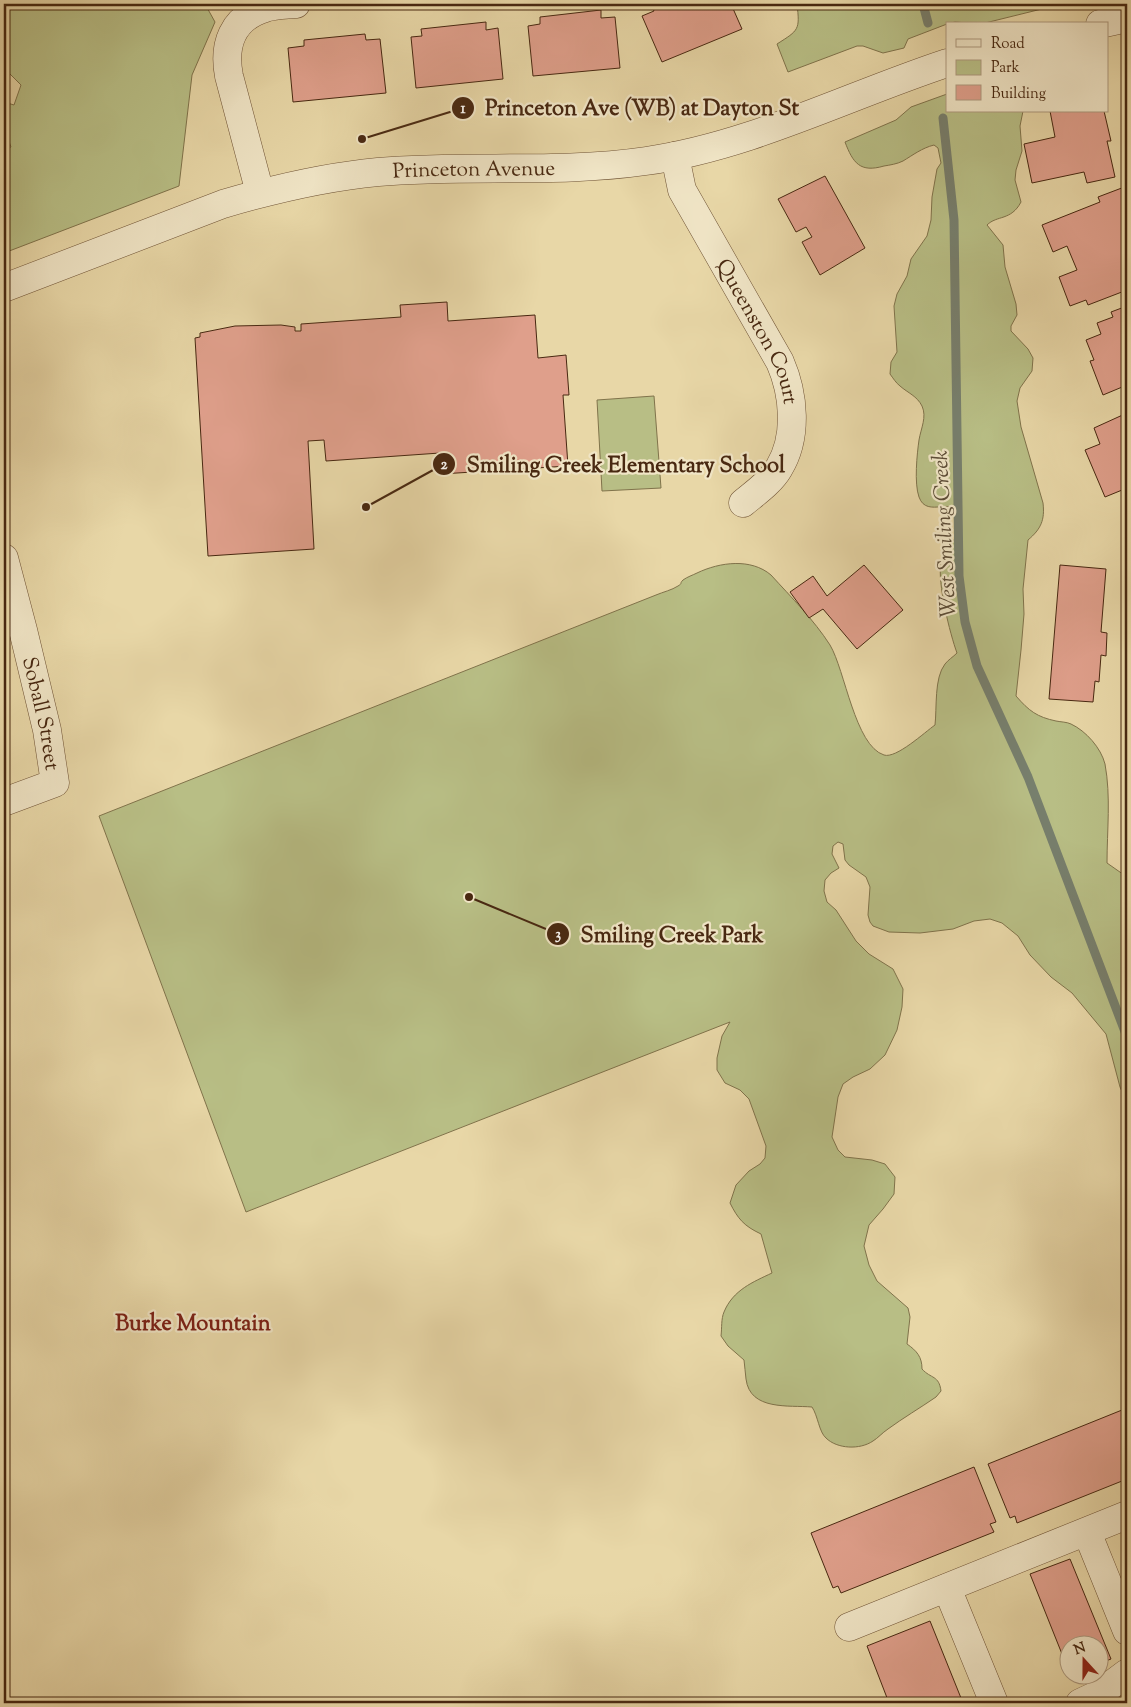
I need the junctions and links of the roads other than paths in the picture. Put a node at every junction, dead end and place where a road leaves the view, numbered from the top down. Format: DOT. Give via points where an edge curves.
graph roads {
  1 [pos="296,4"];
  2 [pos="1127,18"];
  3 [pos="1108,22"];
  4 [pos="946,63"];
  5 [pos="675,156"];
  6 [pos="260,193"];
  7 [pos="4,288"];
  8 [pos="743,503"];
  9 [pos="4,558"];
  10 [pos="4,802"];
  11 [pos="1127,1516"];
  12 [pos="1087,1532"];
  13 [pos="947,1588"];
  14 [pos="849,1627"];
  15 [pos="1127,1631"];
  16 [pos="1127,1674"];
  17 [pos="994,1703"];
  18 [pos="1082,1703"];
  1 -- 6 [label="street" via="250,14 239,24 228,46 229,76"];
  2 -- 3 [label="street"];
  4 -- 5 [label="street, Princeton Avenue" via="764,131"];
  5 -- 6 [label="street, Princeton Avenue" via="608,166 380,172 317,180"];
  5 -- 8 [label="street, Queenston Court" via="682,190 780,362 790,389 791,427 784,459 772,478"];
  6 -- 7 [label="street, Princeton Avenue" via="214,207"];
  9 -- 10 [label="street, Soball Street" via="47,730 55,783"];
  11 -- 12 [label="street"];
  12 -- 13 [label="street"];
  12 -- 15 [label="street"];
  13 -- 14 [label="street"];
  13 -- 17 [label="street"];
  16 -- 18 [label="street"];
}
